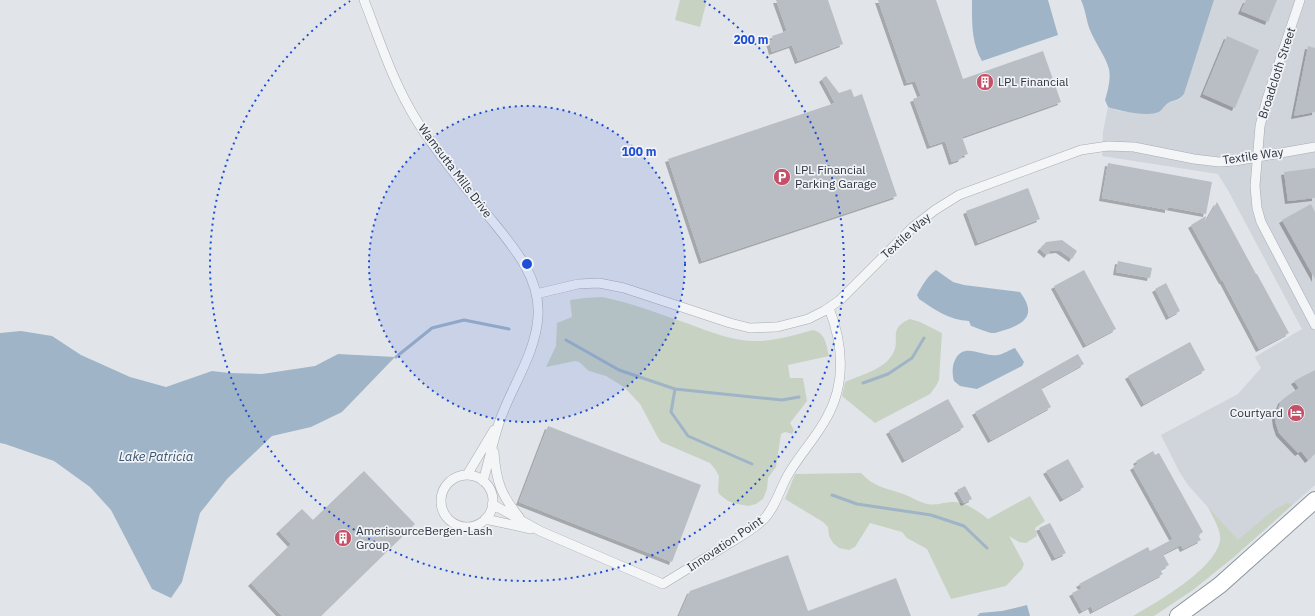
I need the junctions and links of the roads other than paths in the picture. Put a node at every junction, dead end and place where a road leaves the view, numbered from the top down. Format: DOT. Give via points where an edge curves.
graph roads {
  1 [pos="364,0"];
  2 [pos="1300,0"];
  3 [pos="1315,147"];
  4 [pos="1258,157"];
  5 [pos="536,294"];
  6 [pos="829,308"];
  7 [pos="1315,325"];
  8 [pos="500,420"];
  9 [pos="493,445"];
  10 [pos="467,475"];
  11 [pos="483,482"];
  12 [pos="1315,500"];
  13 [pos="492,504"];
  14 [pos="485,519"];
  15 [pos="522,521"];
  16 [pos="540,531"];
  17 [pos="1178,616"];
  1 -- 5 [label="street, Wamsutta Mills Drive" via="388,66 416,120 520,256"];
  2 -- 4 [label="street, Broadcloth Street" via="1260,126"];
  3 -- 4 [label="street, Textile Way"];
  4 -- 6 [label="street, Textile Way" via="1219,162 1134,147 1108,146 1081,150 959,195 912,226 840,300"];
  4 -- 7 [label="street, Broadcloth Street" via="1255,186 1261,222"];
  5 -- 6 [label="street, Textile Way" via="578,284 599,283 624,288 750,328 791,324"];
  5 -- 8 [label="street" via="538,315 530,349"];
  6 -- 16 [label="street, Innovation Point" via="840,352 840,377 836,394 827,417 784,481 775,503 762,521 663,584"];
  8 -- 9 [label="street"];
  8 -- 10 [label="street"];
  9 -- 11 [label="street"];
  9 -- 15 [label="street" via="498,485"];
  10 -- 11 [label="street" via="480,478"];
  10 -- 14 [label="street" via="454,478 447,484 442,492 442,510 446,517 460,526 476,526"];
  11 -- 13 [label="street" via="491,492"];
  12 -- 17 [label="highway" via="1220,585"];
  13 -- 14 [label="street" via="489,516"];
  13 -- 15 [label="street, Innovation Point"];
  14 -- 16 [label="street, Innovation Point"];
  15 -- 16 [label="street, Innovation Point"];
}
